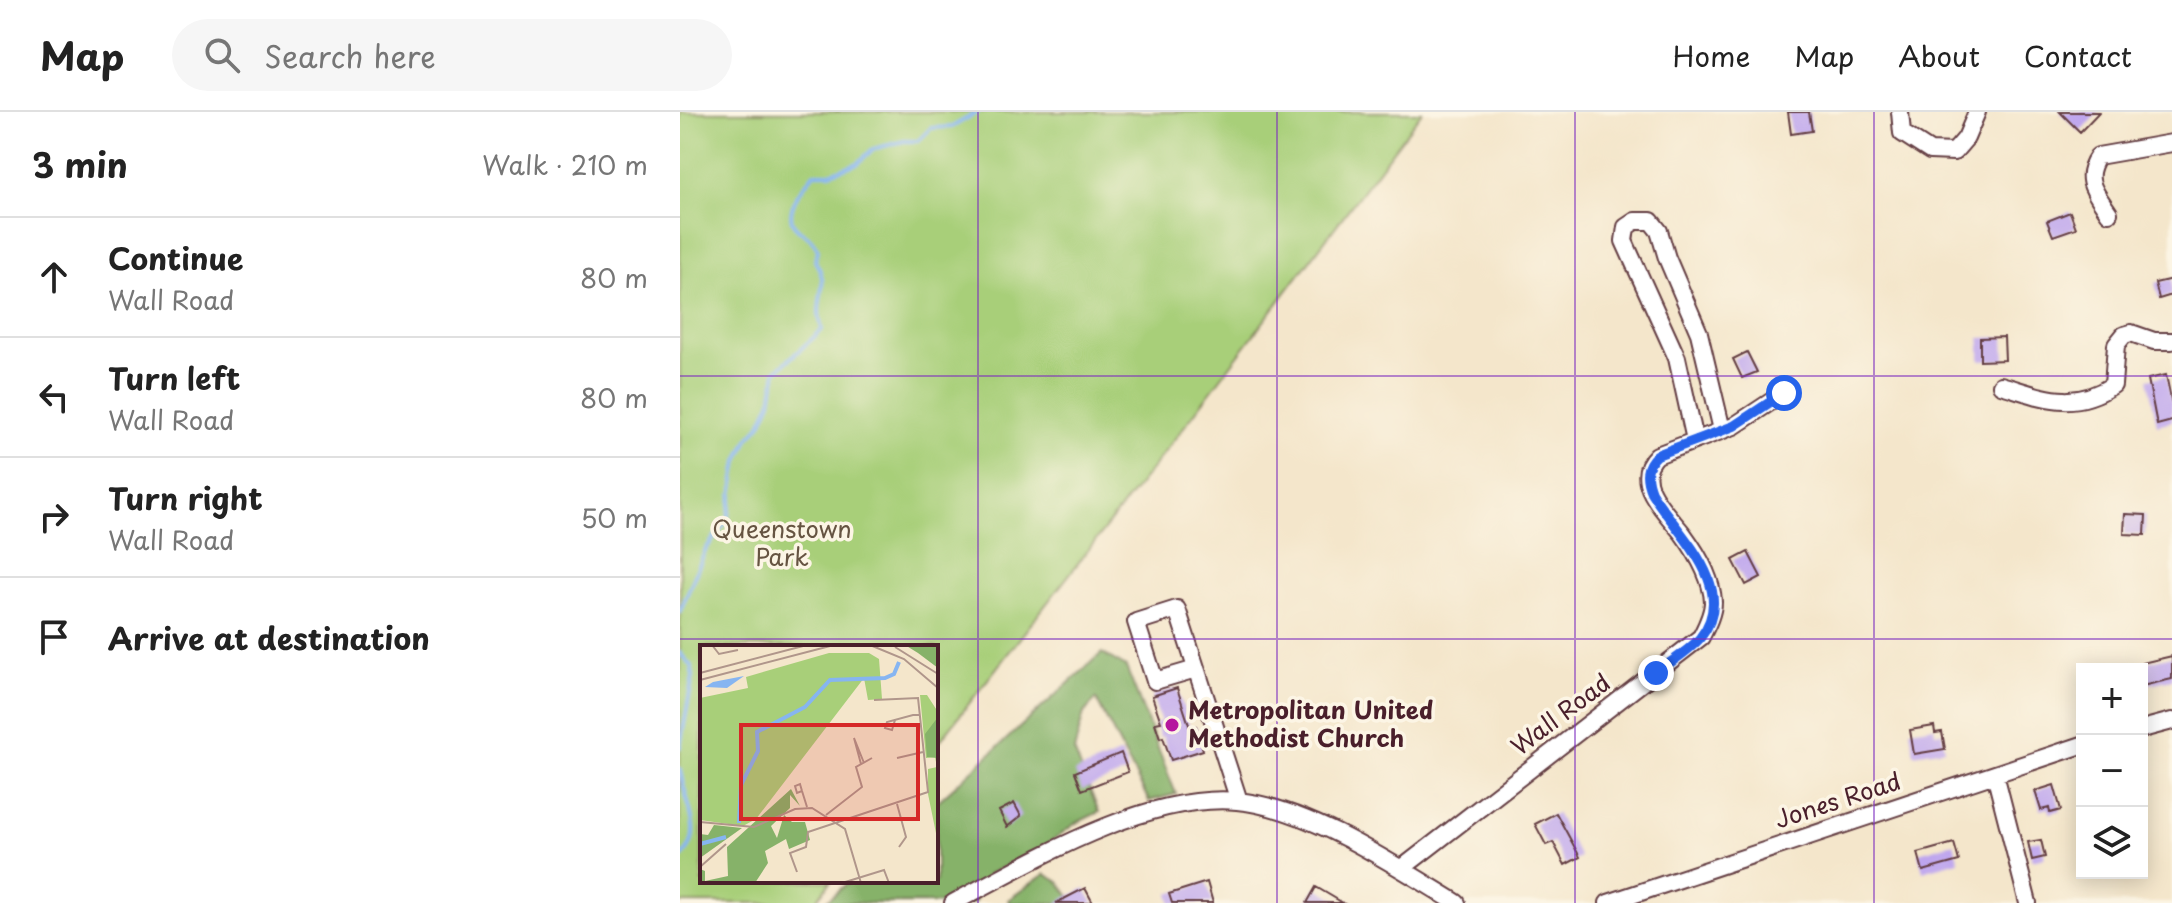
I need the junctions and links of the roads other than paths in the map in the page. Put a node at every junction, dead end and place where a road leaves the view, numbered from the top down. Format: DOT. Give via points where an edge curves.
graph roads {
  1 [pos="1900,112"];
  2 [pos="1977,112"];
  3 [pos="2172,143"];
  4 [pos="2109,213"];
  5 [pos="2172,341"];
  6 [pos="2001,385"];
  7 [pos="1784,393"];
  8 [pos="1722,430"];
  9 [pos="1695,440"];
  10 [pos="1196,669"];
  11 [pos="2172,721"];
  12 [pos="2148,727"];
  13 [pos="2076,747"];
  14 [pos="1995,774"];
  15 [pos="1239,801"];
  16 [pos="1401,869"];
  17 [pos="953,903"];
  18 [pos="1457,903"];
  19 [pos="1608,903"];
  20 [pos="2028,903"];
  1 -- 2 [label="street" via="1902,133 1930,151 1954,152"];
  3 -- 4 [label="street" via="2098,156 2090,168 2091,183"];
  5 -- 6 [label="street" via="2124,335 2116,345 2113,385 2088,397 2048,400"];
  7 -- 8 [label="street, Wall Road"];
  8 -- 9 [label="street, Wall Road"];
  8 -- 9 [label="street" via="1699,333 1659,231 1651,221 1635,221 1626,227 1624,241 1677,358"];
  9 -- 16 [label="street, Wall Road" via="1657,455 1646,471 1651,492 1707,575 1713,602 1701,637"];
  10 -- 10 [label="street" via="1177,609 1136,622 1155,681"];
  10 -- 15 [label="street"];
  11 -- 12 [label="street"];
  13 -- 14 [label="street, Jones Road"];
  14 -- 19 [label="street, Jones Road"];
  14 -- 20 [label="street"];
  15 -- 16 [label="street" via="1306,821"];
  15 -- 17 [label="street" via="1195,802 1128,819 1055,849"];
  16 -- 18 [label="street"];
}
